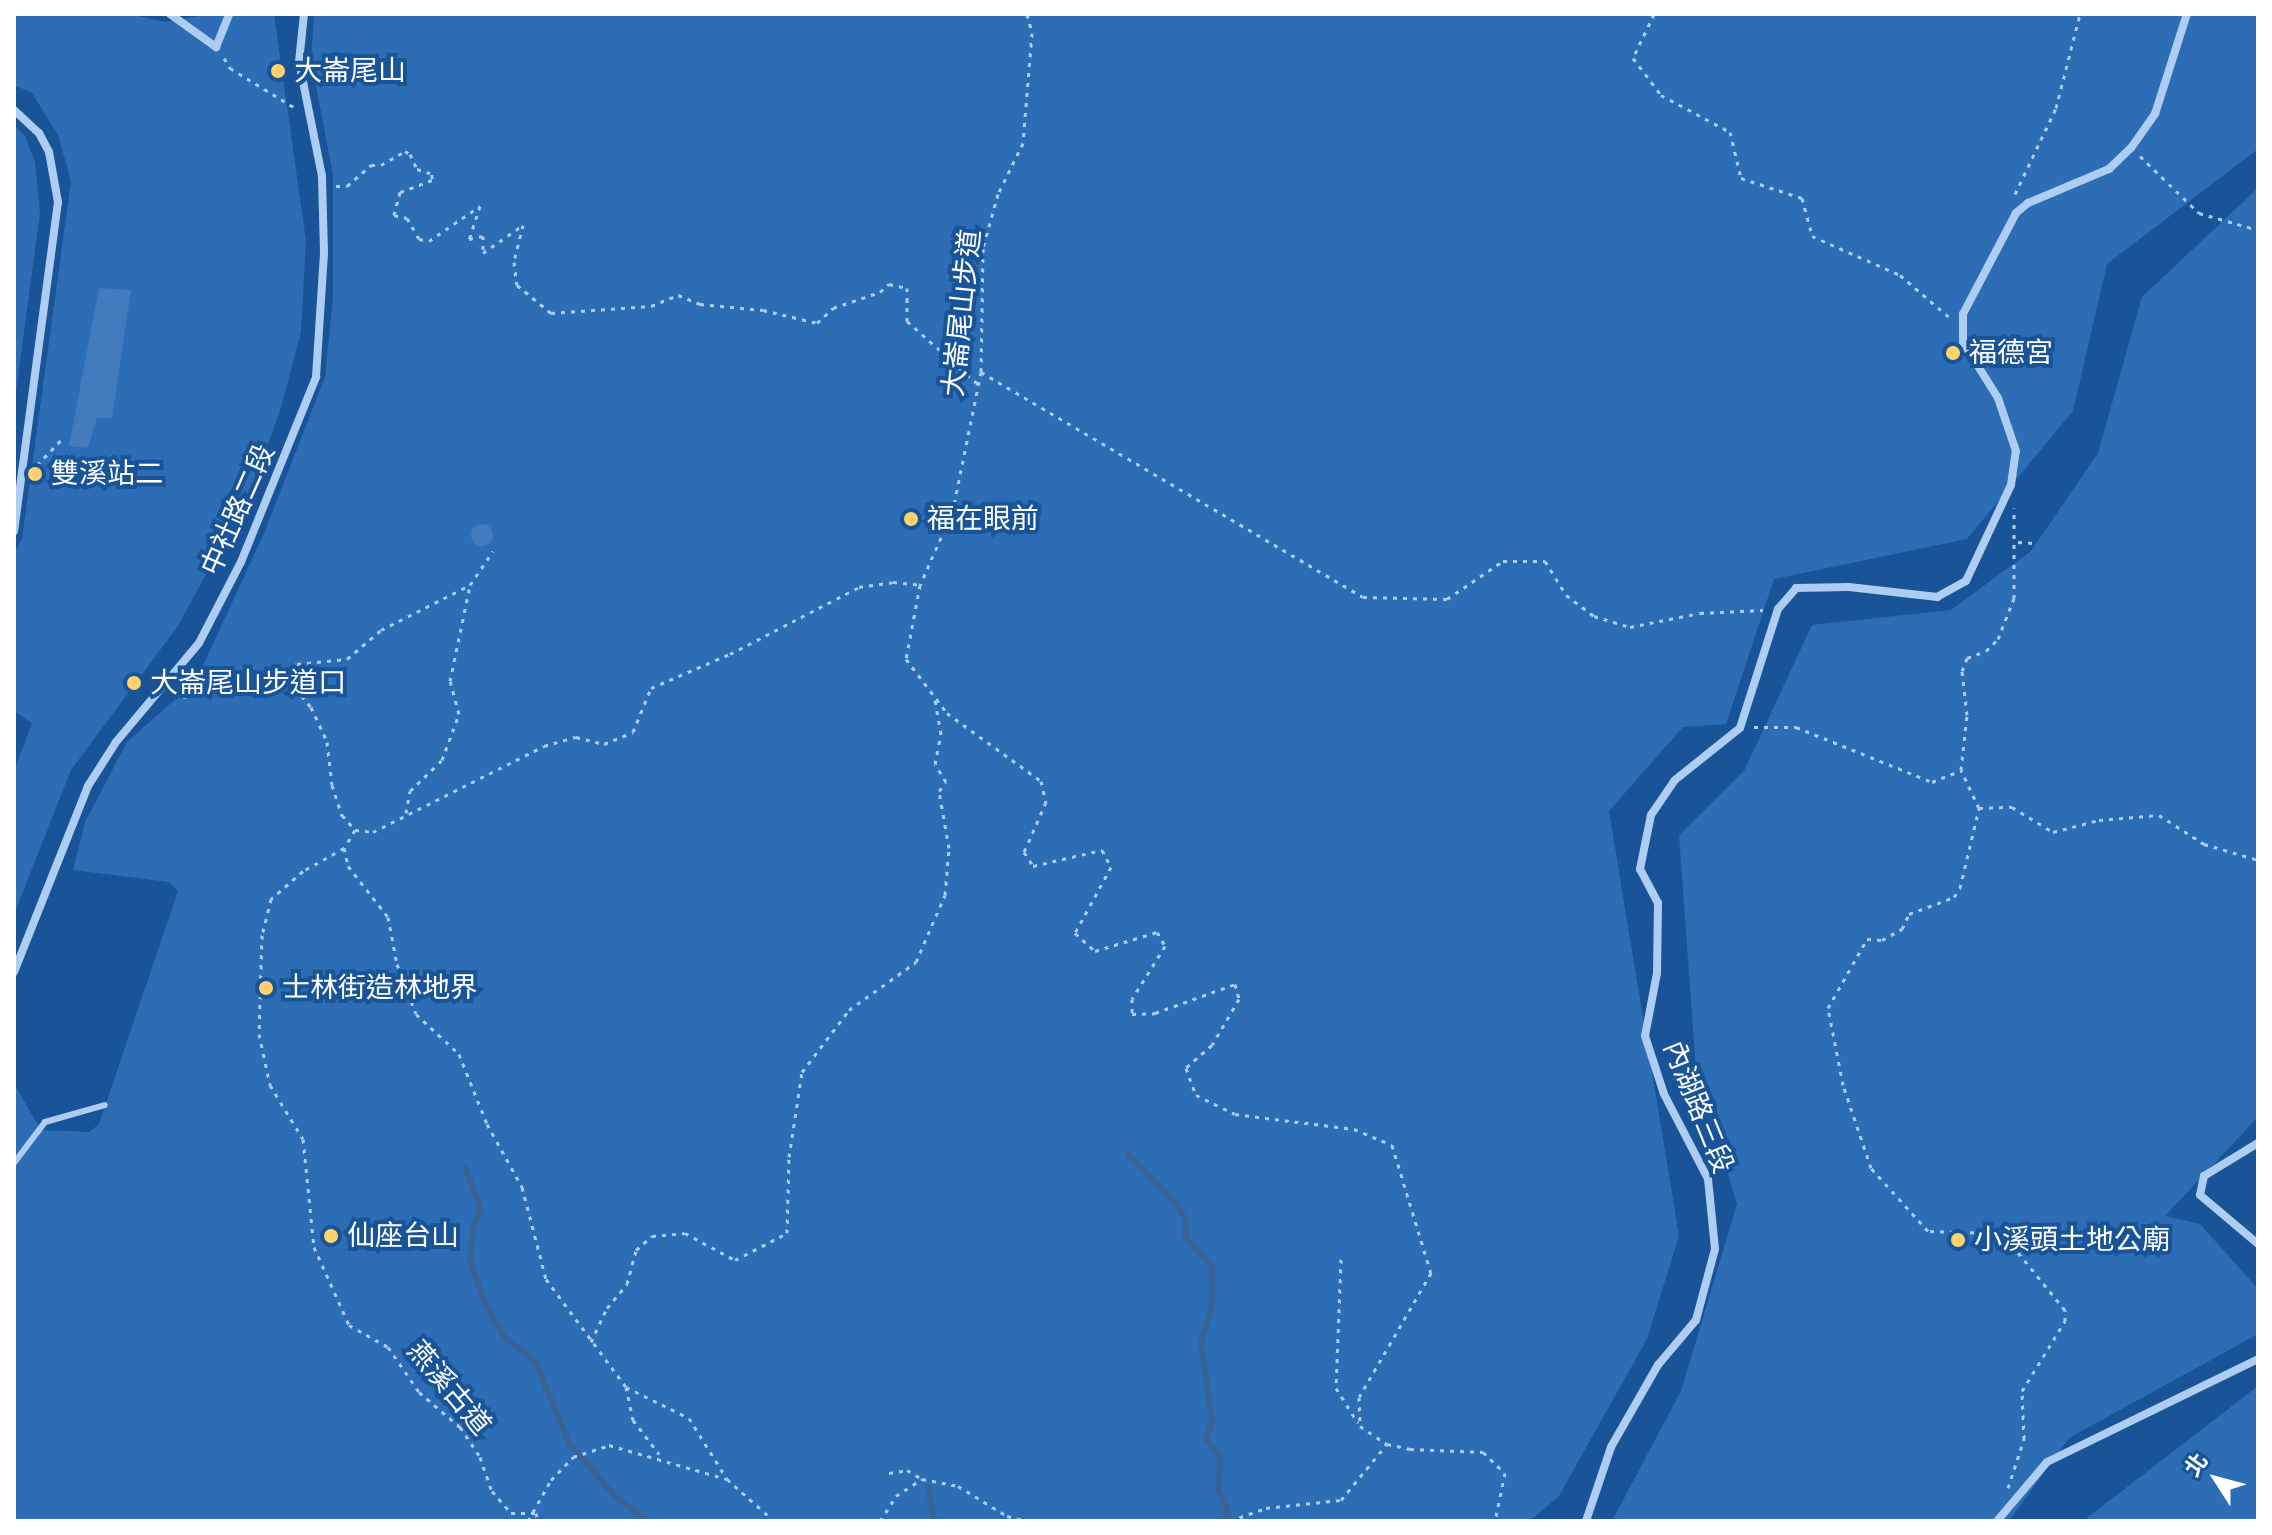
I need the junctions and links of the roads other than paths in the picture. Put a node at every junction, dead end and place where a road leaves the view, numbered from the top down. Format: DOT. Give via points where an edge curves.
graph roads {
  1 [pos="170,14"];
  2 [pos="229,14"];
  3 [pos="304,14"];
  4 [pos="2187,14"];
  5 [pos="14,110"];
  6 [pos="14,531"];
  7 [pos="14,972"];
  8 [pos="105,1105"];
  9 [pos="2258,1143"];
  10 [pos="14,1163"];
  11 [pos="2258,1244"];
  12 [pos="2258,1359"];
  13 [pos="1586,1521"];
  14 [pos="1997,1521"];
  1 -- 2 [label="street" via="216,47"];
  3 -- 7 [label="street, 中社路二段" via="299,62 322,179 324,253 316,377 241,562 199,643 116,742 88,786"];
  4 -- 13 [label="street, 內湖路三段" via="2155,114 2131,148 2109,169 2028,203 1960,326 1963,342 1998,398 2016,451 2011,485 1966,581 1937,597 1849,587 1796,588 1778,609 1740,728 1675,780 1651,815 1640,869 1658,903 1657,973 1645,1036 1664,1094 1708,1179 1715,1249 1709,1287 1696,1320 1658,1365 1611,1447"];
  5 -- 6 [label="street" via="39,133 49,152 58,202"];
  8 -- 10 [label="lane" via="45,1122"];
  9 -- 11 [label="street" via="2204,1176 2200,1195"];
  12 -- 14 [label="street" via="2047,1462"];
}
